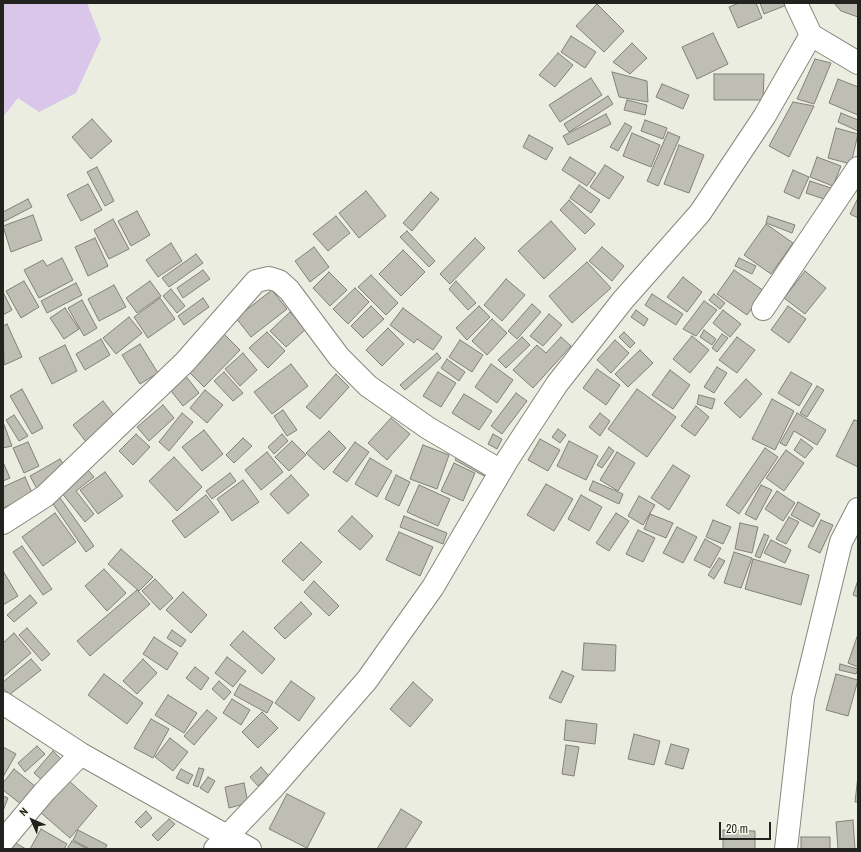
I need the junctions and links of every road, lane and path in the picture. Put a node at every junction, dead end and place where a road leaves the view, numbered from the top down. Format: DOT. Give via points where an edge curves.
graph roads {
  1 [pos="796,3"];
  2 [pos="812,35"];
  3 [pos="858,63"];
  4 [pos="858,168"];
  5 [pos="763,309"];
  6 [pos="501,470"];
  7 [pos="858,509"];
  8 [pos="3,523"];
  9 [pos="3,703"];
  10 [pos="81,754"];
  11 [pos="3,841"];
  12 [pos="221,843"];
  13 [pos="250,849"];
  14 [pos="786,849"];
  1 -- 2 [label="street"];
  2 -- 3 [label="street"];
  2 -- 6 [label="street" via="764,117 700,213 623,300 557,384"];
  4 -- 5 [label="street"];
  6 -- 8 [label="street" via="428,428 368,386 339,357 289,290 279,281 269,278 256,281 185,362 45,496"];
  6 -- 12 [label="street" via="433,587 367,680"];
  7 -- 14 [label="street" via="841,542 803,698"];
  9 -- 10 [label="street"];
  10 -- 11 [label="street" via="45,791"];
  10 -- 12 [label="street"];
  12 -- 13 [label="street"];
}
